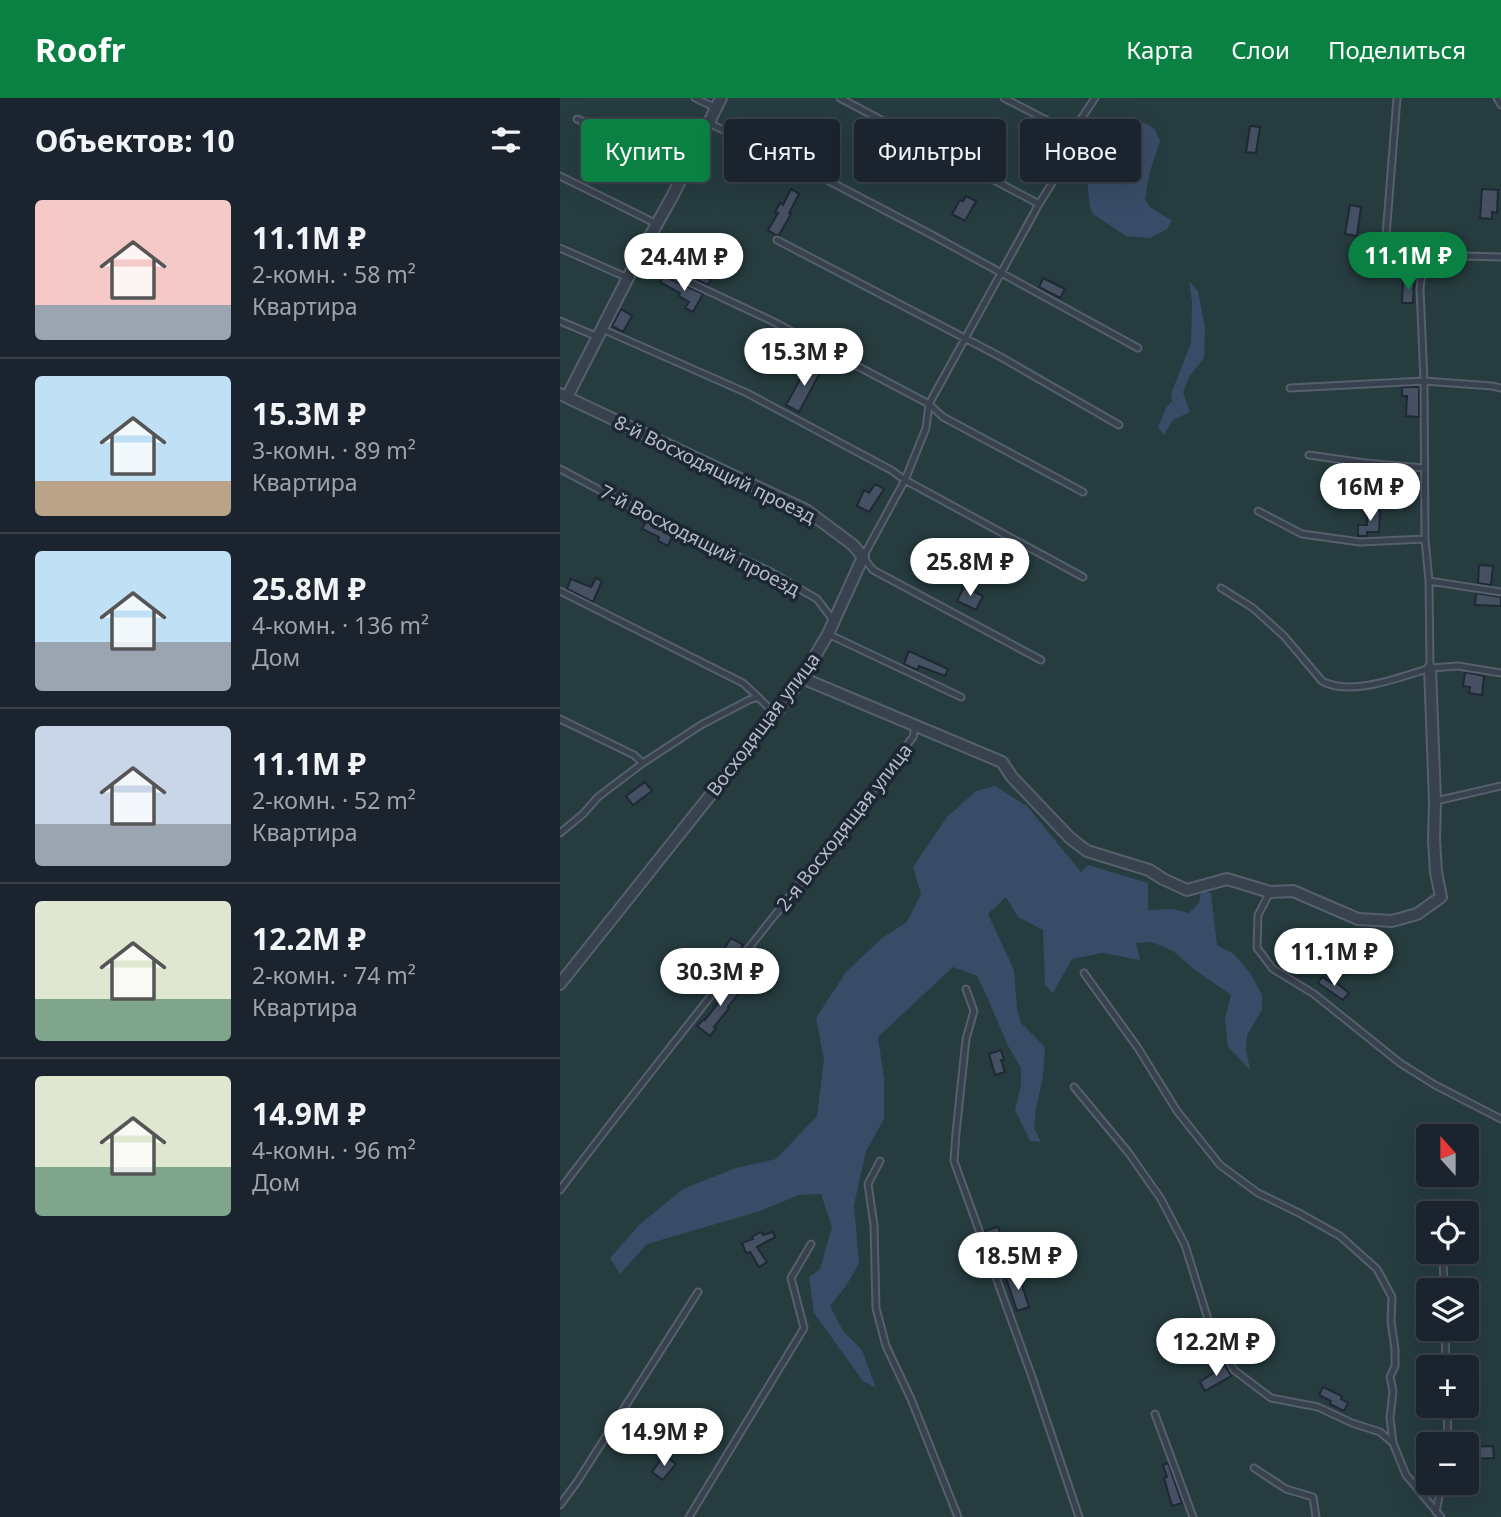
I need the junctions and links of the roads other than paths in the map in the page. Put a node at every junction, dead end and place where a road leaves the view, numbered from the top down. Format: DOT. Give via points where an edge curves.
graph roads {
  1 [pos="695,98"];
  2 [pos="839,98"];
  3 [pos="1004,98"];
  4 [pos="1095,98"];
  5 [pos="1397,98"];
  6 [pos="1497,98"];
  7 [pos="719,103"];
  8 [pos="1501,105"];
  9 [pos="577,119"];
  10 [pos="1044,119"];
  11 [pos="1081,119"];
  12 [pos="581,121"];
  13 [pos="710,121"];
  14 [pos="710,123"];
  15 [pos="560,176"];
  16 [pos="679,182"];
  17 [pos="1053,182"];
  18 [pos="1039,204"];
  19 [pos="657,223"];
  20 [pos="777,240"];
  21 [pos="560,248"];
  22 [pos="1424,255"];
  23 [pos="1501,257"];
  24 [pos="638,258"];
  25 [pos="1001,272"];
  26 [pos="628,278"];
  27 [pos="560,321"];
  28 [pos="600,333"];
  29 [pos="965,339"];
  30 [pos="1138,348"];
  31 [pos="1424,381"];
  32 [pos="1290,388"];
  33 [pos="1501,388"];
  34 [pos="563,396"];
  35 [pos="929,404"];
  36 [pos="1119,425"];
  37 [pos="1309,455"];
  38 [pos="1424,468"];
  39 [pos="560,469"];
  40 [pos="905,480"];
  41 [pos="1083,492"];
  42 [pos="1258,511"];
  43 [pos="1425,539"];
  44 [pos="863,557"];
  45 [pos="1083,577"];
  46 [pos="1429,581"];
  47 [pos="1221,588"];
  48 [pos="560,591"];
  49 [pos="1501,592"];
  50 [pos="833,620"];
  51 [pos="828,634"];
  52 [pos="1041,660"];
  53 [pos="1430,668"];
  54 [pos="1501,673"];
  55 [pos="802,678"];
  56 [pos="758,697"];
  57 [pos="961,697"];
  58 [pos="775,714"];
  59 [pos="560,719"];
  60 [pos="915,726"];
  61 [pos="643,763"];
  62 [pos="1501,786"];
  63 [pos="1435,802"];
  64 [pos="560,832"];
  65 [pos="1270,892"];
  66 [pos="1084,973"];
  67 [pos="560,984"];
  68 [pos="966,989"];
  69 [pos="1074,1087"];
  70 [pos="1501,1119"];
  71 [pos="880,1161"];
  72 [pos="560,1190"];
  73 [pos="811,1244"];
  74 [pos="698,1292"];
  75 [pos="1155,1414"];
  76 [pos="1393,1443"];
  77 [pos="1254,1468"];
  78 [pos="1440,1495"];
  79 [pos="560,1505"];
  80 [pos="1438,1514"];
  81 [pos="689,1517"];
  82 [pos="958,1517"];
  83 [pos="1079,1517"];
  84 [pos="1193,1517"];
  85 [pos="1316,1517"];
  1 -- 7 [label="lane"];
  2 -- 18 [label="lane"];
  3 -- 10 [label="lane"];
  4 -- 11 [label="lane, Восходящая улица"];
  5 -- 22 [label="lane" via="1385,248"];
  6 -- 8 [label="lane"];
  7 -- 13 [label="street"];
  9 -- 12 [label="lane"];
  14 -- 25 [label="lane"];
  15 -- 19 [label="lane"];
  16 -- 19 [label="street"];
  17 -- 18 [label="lane, Восходящая улица"];
  18 -- 25 [label="lane, Восходящая улица"];
  19 -- 24 [label="street"];
  20 -- 29 [label="lane"];
  21 -- 26 [label="lane"];
  22 -- 23 [label="lane"];
  22 -- 31 [label="lane" via="1420,289"];
  24 -- 26 [label="street"];
  24 -- 35 [label="lane" via="772,321"];
  25 -- 29 [label="lane, Восходящая улица"];
  25 -- 30 [label="lane"];
  26 -- 28 [label="street"];
  27 -- 28 [label="lane"];
  28 -- 34 [label="street"];
  28 -- 40 [label="lane" via="747,393"];
  29 -- 35 [label="lane, Восходящая улица"];
  29 -- 36 [label="lane"];
  31 -- 32 [label="lane"];
  31 -- 33 [label="lane"];
  31 -- 38 [label="lane"];
  34 -- 44 [label="street, 8-й Восходящий проезд" via="806,510"];
  35 -- 40 [label="lane, Восходящая улица" via="926,428"];
  35 -- 41 [label="lane" via="943,417"];
  37 -- 38 [label="lane"];
  38 -- 43 [label="lane"];
  39 -- 50 [label="lane, 7-й Восходящий проезд" via="769,571 817,599"];
  40 -- 44 [label="lane, Восходящая улица"];
  40 -- 45 [label="lane"];
  42 -- 43 [label="lane" via="1302,534 1360,542"];
  43 -- 46 [label="lane"];
  44 -- 50 [label="street, Восходящая улица"];
  44 -- 52 [label="lane" via="873,570"];
  46 -- 49 [label="lane"];
  46 -- 53 [label="lane"];
  47 -- 53 [label="lane" via="1253,608 1328,684 1381,683"];
  48 -- 56 [label="lane" via="743,683"];
  50 -- 51 [label="street, Восходящая улица"];
  51 -- 55 [label="street, Восходящая улица"];
  51 -- 57 [label="lane"];
  53 -- 54 [label="lane" via="1458,666"];
  53 -- 63 [label="street"];
  55 -- 58 [label="street, Восходящая улица"];
  55 -- 60 [label="street"];
  56 -- 58 [label="lane"];
  56 -- 61 [label="lane" via="701,725"];
  58 -- 67 [label="street, Восходящая улица"];
  59 -- 61 [label="lane"];
  60 -- 65 [label="street" via="1002,762 1087,851 1149,870 1187,890 1227,879"];
  60 -- 72 [label="lane, 2-я Восходящая улица" via="913,737 866,800"];
  61 -- 64 [label="lane"];
  62 -- 63 [label="lane"];
  63 -- 65 [label="street" via="1441,897 1417,914 1392,921 1358,919 1293,891"];
  65 -- 70 [label="lane" via="1258,915 1257,948 1273,969 1314,994 1435,1086"];
  66 -- 76 [label="lane" via="1177,1111 1220,1164 1258,1193 1340,1236 1377,1269 1392,1297"];
  68 -- 83 [label="lane" via="974,1011 966,1039 954,1161"];
  69 -- 76 [label="lane" via="1161,1199 1185,1245 1211,1329 1234,1370 1271,1398 1318,1407 1380,1432"];
  71 -- 82 [label="lane" via="868,1184 876,1308 886,1346"];
  73 -- 81 [label="lane" via="791,1278 804,1328"];
  74 -- 79 [label="lane"];
  75 -- 84 [label="lane"];
  76 -- 80 [label="lane" via="1406,1475"];
  77 -- 85 [label="lane" via="1286,1489 1313,1497"];
  78 -- 80 [label="lane"];
}
